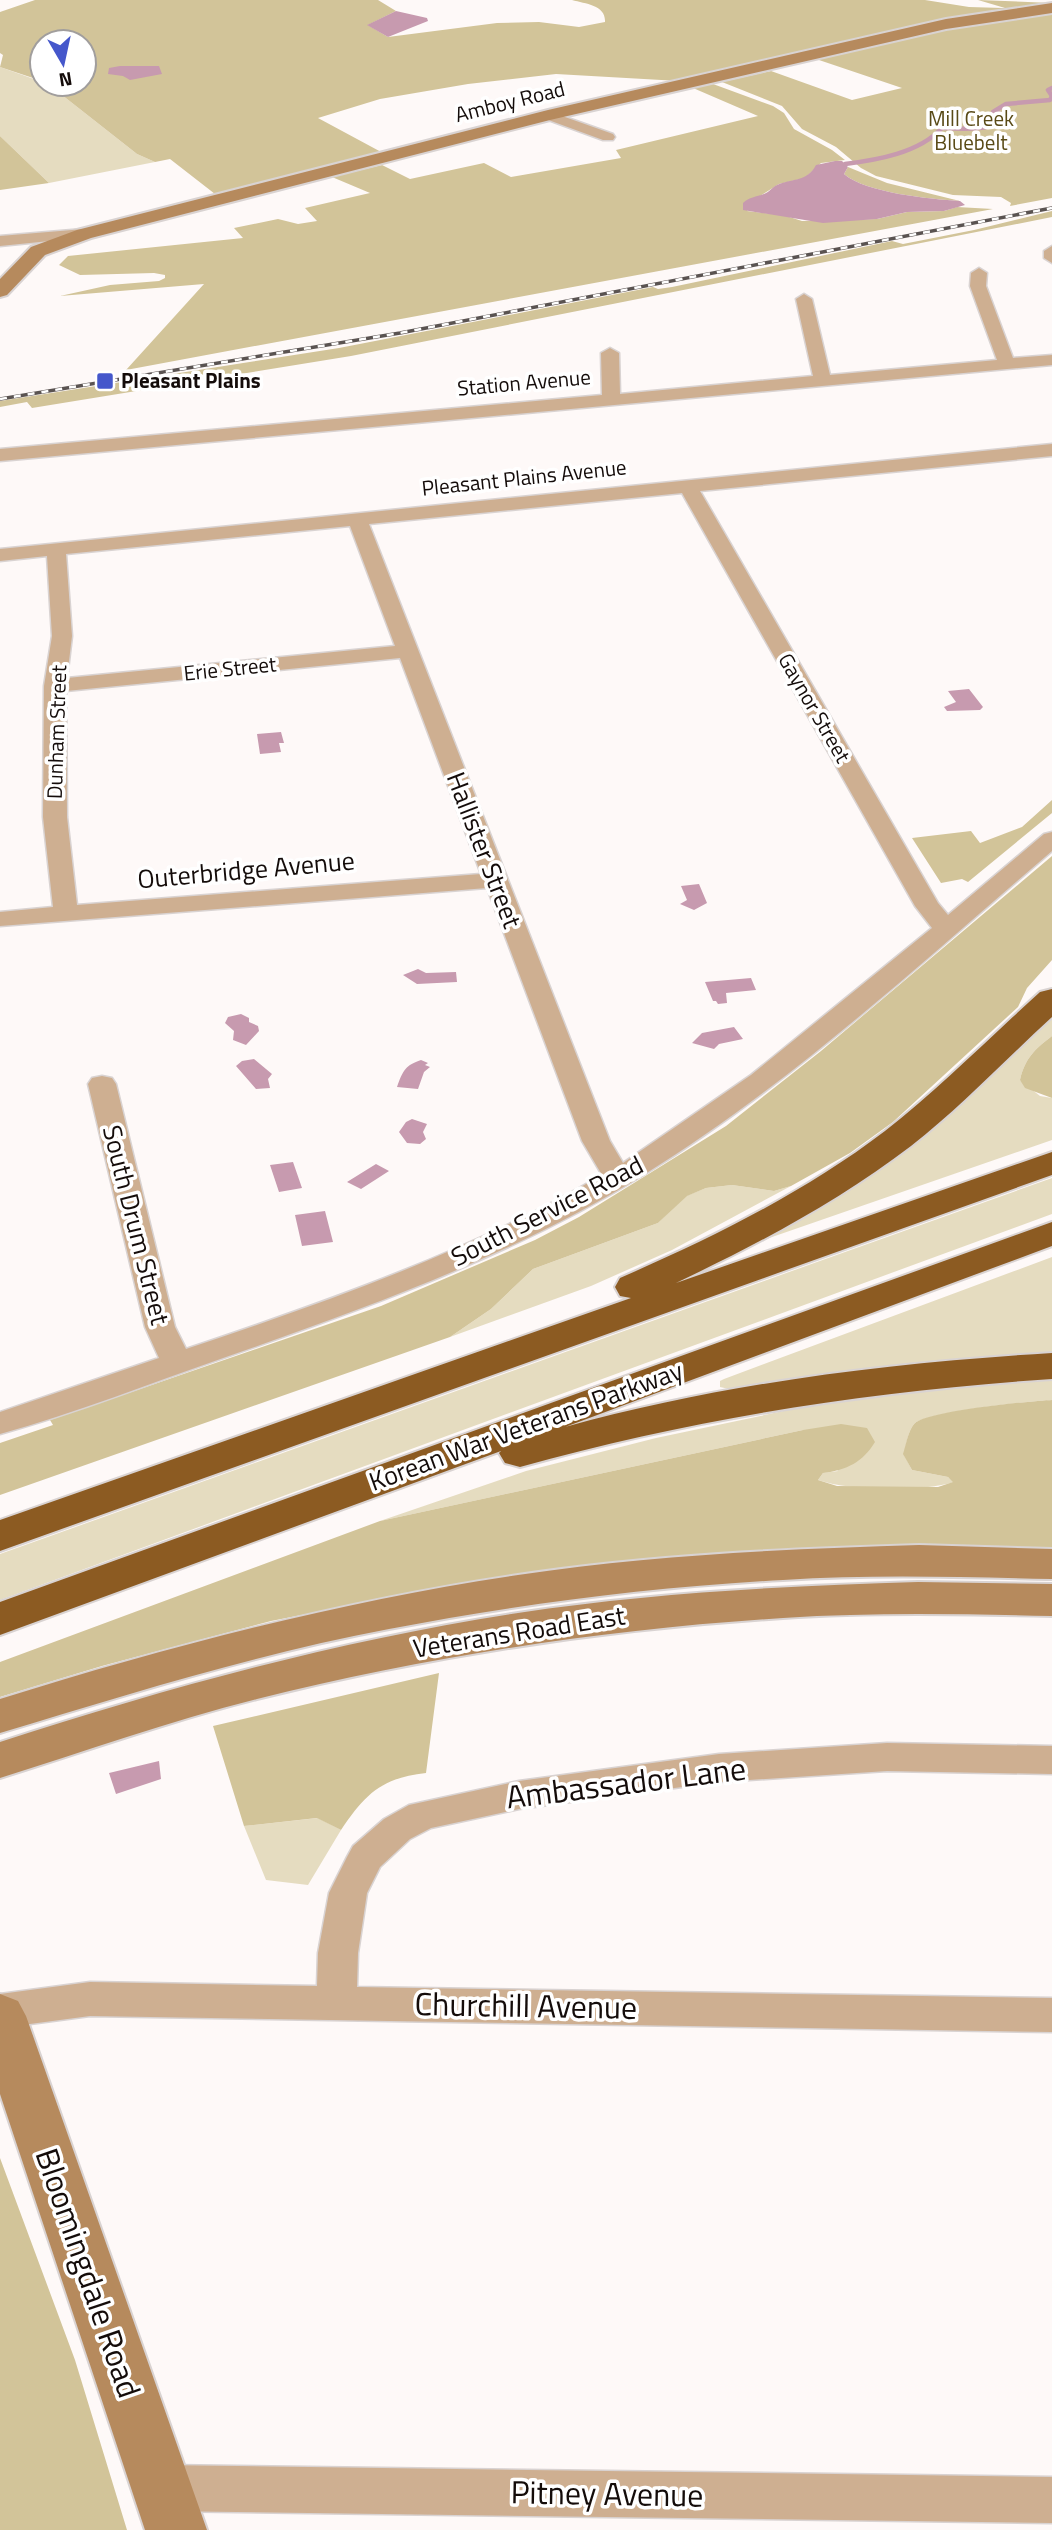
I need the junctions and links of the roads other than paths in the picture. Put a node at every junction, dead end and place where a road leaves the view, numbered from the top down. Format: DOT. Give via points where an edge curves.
graph roads {
  1 [pos="1052,8"];
  2 [pos="548,115"];
  3 [pos="608,137"];
  4 [pos="84,234"];
  5 [pos="0,241"];
  6 [pos="1052,251"];
  7 [pos="1052,258"];
  8 [pos="979,273"];
  9 [pos="0,290"];
  10 [pos="804,299"];
  11 [pos="610,353"];
  12 [pos="1052,360"];
  13 [pos="1007,364"];
  14 [pos="822,380"];
  15 [pos="611,399"];
  16 [pos="1052,450"];
  17 [pos="0,455"];
  18 [pos="687,485"];
  19 [pos="357,518"];
  20 [pos="56,550"];
  21 [pos="0,555"];
  22 [pos="406,651"];
  23 [pos="55,687"];
  24 [pos="1052,839"];
  25 [pos="496,880"];
  26 [pos="66,914"];
  27 [pos="0,919"];
  28 [pos="946,928"];
  29 [pos="1052,999"];
  30 [pos="102,1084"];
  31 [pos="1052,1163"];
  32 [pos="619,1177"];
  33 [pos="1052,1233"];
  34 [pos="177,1364"];
  35 [pos="1052,1366"];
  36 [pos="0,1423"];
  37 [pos="270,1439"];
  38 [pos="0,1536"];
  39 [pos="1052,1564"];
  40 [pos="118,1576"];
  41 [pos="1052,1600"];
  42 [pos="0,1619"];
  43 [pos="0,1716"];
  44 [pos="0,1760"];
  45 [pos="1052,1760"];
  46 [pos="336,2003"];
  47 [pos="0,2013"];
  48 [pos="1052,2015"];
  49 [pos="1052,2500"];
  50 [pos="169,2509"];
  1 -- 2 [label="main road, Amboy Road" via="946,24"];
  2 -- 3 [label="street"];
  2 -- 4 [label="main road, Amboy Road"];
  4 -- 5 [label="street"];
  4 -- 9 [label="main road, Amboy Road" via="38,251"];
  6 -- 7 [label="street"];
  8 -- 13 [label="street" via="978,286"];
  10 -- 14 [label="street"];
  11 -- 15 [label="street"];
  12 -- 13 [label="street, Station Avenue"];
  13 -- 14 [label="street, Station Avenue"];
  14 -- 15 [label="street, Station Avenue"];
  15 -- 17 [label="street, Station Avenue"];
  16 -- 18 [label="street, Pleasant Plains Avenue"];
  18 -- 19 [label="street, Pleasant Plains Avenue"];
  18 -- 28 [label="street, Gaynor Street" via="927,906"];
  19 -- 20 [label="street, Pleasant Plains Avenue"];
  19 -- 22 [label="street, Hallister Street"];
  20 -- 21 [label="street, Pleasant Plains Avenue"];
  20 -- 23 [label="street, Dunham Street" via="62,636"];
  22 -- 23 [label="street, Erie Street"];
  22 -- 25 [label="street, Hallister Street"];
  23 -- 26 [label="street, Dunham Street" via="55,817"];
  24 -- 28 [label="street, South Service Road"];
  25 -- 26 [label="street, Outerbridge Avenue"];
  25 -- 32 [label="street, Hallister Street" via="596,1141"];
  26 -- 27 [label="street, Outerbridge Avenue"];
  28 -- 32 [label="street, South Service Road" via="759,1082"];
  29 -- 37 [label="highway" via="902,1134 864,1163 774,1217 649,1280"];
  30 -- 34 [label="street, South Drum Street" via="160,1327"];
  31 -- 37 [label="highway"];
  32 -- 34 [label="street, South Service Road" via="559,1211 431,1271"];
  33 -- 40 [label="highway, Korean War Veterans Parkway"];
  34 -- 36 [label="street, South Service Road"];
  35 -- 40 [label="highway" via="870,1381 664,1415 532,1449 384,1499"];
  37 -- 38 [label="highway"];
  39 -- 43 [label="main road, Veterans Road East" via="902,1561 774,1565 520,1591 271,1639"];
  40 -- 42 [label="highway, Korean War Veterans Parkway"];
  41 -- 44 [label="main road, Veterans Road East" via="958,1597 764,1603 510,1630 248,1684"];
  45 -- 46 [label="street, Ambassador Lane" via="887,1757 719,1768 519,1795 422,1815 397,1829 366,1857 348,1893 338,1952"];
  46 -- 47 [label="street, Churchill Avenue" via="90,1999"];
  46 -- 48 [label="street, Churchill Avenue"];
  47 -- 50 [label="main road, Bloomingdale Road"];
  49 -- 50 [label="street, Pitney Avenue"];
}
